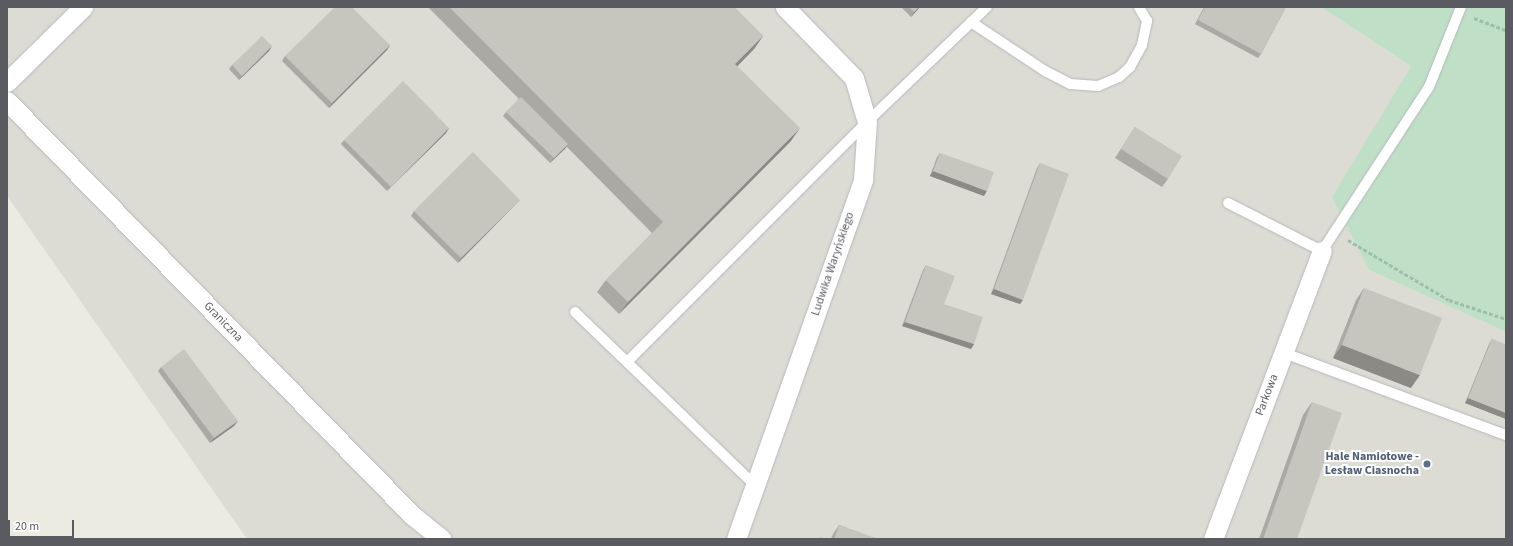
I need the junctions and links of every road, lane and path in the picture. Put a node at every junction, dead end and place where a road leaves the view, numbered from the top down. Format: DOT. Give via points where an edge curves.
graph roads {
  1 [pos="83,7"];
  2 [pos="784,7"];
  3 [pos="987,7"];
  4 [pos="1139,7"];
  5 [pos="1460,10"];
  6 [pos="971,22"];
  7 [pos="1506,30"];
  8 [pos="7,82"];
  9 [pos="7,101"];
  10 [pos="867,122"];
  11 [pos="1228,203"];
  12 [pos="1335,232"];
  13 [pos="1322,251"];
  14 [pos="575,312"];
  15 [pos="1506,319"];
  16 [pos="1284,353"];
  17 [pos="627,362"];
  18 [pos="1506,435"];
  19 [pos="755,485"];
  20 [pos="442,539"];
  21 [pos="736,539"];
  22 [pos="1213,539"];
  1 -- 8 [label="street"];
  2 -- 10 [label="street, Ludwika Waryńskiego" via="854,78"];
  3 -- 6 [label="lane"];
  4 -- 6 [label="lane" via="1147,21 1142,45 1130,67 1120,77 1098,86 1070,84 1044,71"];
  5 -- 7 [label="path"];
  5 -- 12 [label="lane" via="1429,87"];
  6 -- 10 [label="lane"];
  9 -- 20 [label="street, Graniczna" via="412,515"];
  10 -- 17 [label="lane"];
  10 -- 19 [label="street, Ludwika Waryńskiego" via="862,180"];
  11 -- 13 [label="lane"];
  12 -- 13 [label="lane"];
  12 -- 15 [label="path" via="1449,300"];
  13 -- 16 [label="street, Parkowa"];
  14 -- 17 [label="lane"];
  16 -- 18 [label="lane"];
  16 -- 22 [label="street, Parkowa"];
  17 -- 19 [label="lane"];
  19 -- 21 [label="street, Ludwika Waryńskiego"];
}
